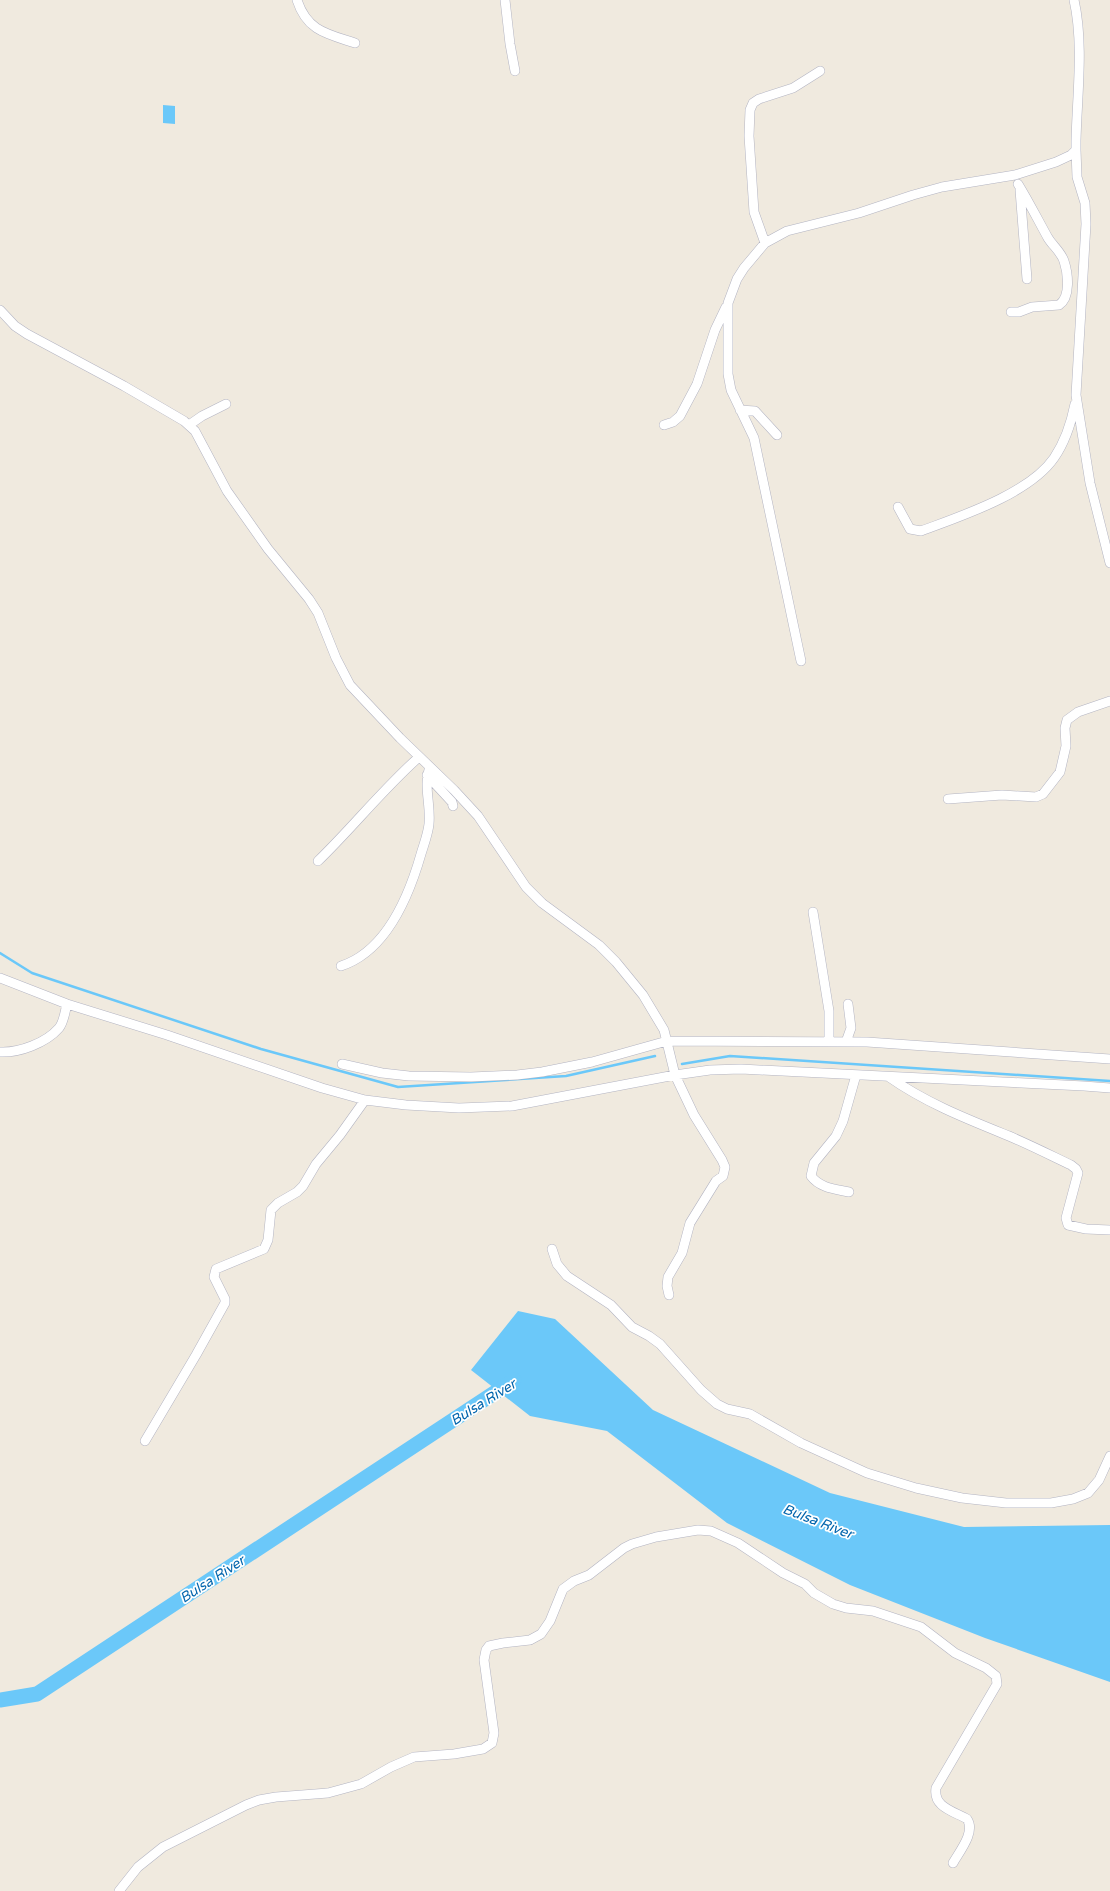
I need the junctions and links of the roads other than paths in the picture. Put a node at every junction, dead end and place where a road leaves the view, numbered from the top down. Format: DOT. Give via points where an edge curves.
graph roads {
  1 [pos="297,0"];
  2 [pos="505,0"];
  3 [pos="1074,0"];
  4 [pos="355,43"];
  5 [pos="516,71"];
  6 [pos="820,71"];
  7 [pos="1076,150"];
  8 [pos="1017,179"];
  9 [pos="765,243"];
  10 [pos="1026,279"];
  11 [pos="728,304"];
  12 [pos="0,310"];
  13 [pos="1011,312"];
  14 [pos="1076,395"];
  15 [pos="226,404"];
  16 [pos="740,410"];
  17 [pos="189,425"];
  18 [pos="664,426"];
  19 [pos="777,435"];
  20 [pos="898,507"];
  21 [pos="1110,563"];
  22 [pos="801,661"];
  23 [pos="1110,701"];
  24 [pos="419,757"];
  25 [pos="428,771"];
  26 [pos="948,798"];
  27 [pos="453,806"];
  28 [pos="318,861"];
  29 [pos="813,912"];
  30 [pos="341,966"];
  31 [pos="0,978"];
  32 [pos="67,1004"];
  33 [pos="848,1004"];
  34 [pos="667,1041"];
  35 [pos="829,1042"];
  36 [pos="846,1042"];
  37 [pos="0,1052"];
  38 [pos="1110,1059"];
  39 [pos="342,1064"];
  40 [pos="675,1075"];
  41 [pos="856,1075"];
  42 [pos="888,1077"];
  43 [pos="1110,1088"];
  44 [pos="365,1100"];
  45 [pos="849,1192"];
  46 [pos="1110,1230"];
  47 [pos="552,1249"];
  48 [pos="669,1295"];
  49 [pos="145,1441"];
  50 [pos="1110,1456"];
  51 [pos="953,1863"];
  52 [pos="119,1891"];
  1 -- 4 [label="street" via="316,29"];
  2 -- 5 [label="street"];
  3 -- 7 [label="street" via="1078,24"];
  6 -- 9 [label="street" via="793,88 759,99 753,103 750,110 749,136 754,212"];
  7 -- 8 [label="street" via="1071,155"];
  7 -- 14 [label="street" via="1077,178 1085,203 1086,224"];
  8 -- 9 [label="street" via="942,187 859,213 787,231"];
  8 -- 10 [label="street" via="1022,212"];
  8 -- 13 [label="street" via="1050,240 1064,259 1067,289 1066,297 1059,304"];
  9 -- 11 [label="street" via="744,268"];
  11 -- 16 [label="street" via="728,374 731,390"];
  11 -- 18 [label="street" via="715,330 697,384 680,416"];
  12 -- 17 [label="street" via="27,334 124,386"];
  14 -- 20 [label="street" via="1071,423 1053,459 1017,491 921,531 910,529"];
  14 -- 21 [label="street" via="1090,483"];
  15 -- 17 [label="street"];
  16 -- 19 [label="street" via="756,411"];
  16 -- 22 [label="street" via="754,438 758,454"];
  17 -- 24 [label="street" via="199,437 222,483 240,511 318,613 350,685"];
  23 -- 26 [label="street" via="1078,712 1067,720 1066,746 1060,772 1043,794 1036,797 1002,795"];
  24 -- 25 [label="street"];
  24 -- 28 [label="street"];
  25 -- 27 [label="street"];
  25 -- 30 [label="street" via="429,825 403,904 394,921 366,952 351,963"];
  25 -- 34 [label="street" via="478,816 526,887 542,903 600,945 616,962 660,1021"];
  29 -- 35 [label="street" via="830,1019"];
  31 -- 32 [label="street"];
  32 -- 37 [label="street" via="60,1027 51,1036 19,1050"];
  32 -- 44 [label="street"];
  33 -- 36 [label="street" via="851,1028"];
  34 -- 35 [label="street"];
  34 -- 39 [label="street" via="592,1062 542,1072 497,1076 410,1076"];
  34 -- 40 [label="street"];
  35 -- 36 [label="street"];
  36 -- 38 [label="street"];
  40 -- 41 [label="street" via="715,1070 758,1069"];
  40 -- 44 [label="street" via="504,1107 424,1107"];
  40 -- 48 [label="street" via="697,1121 725,1168 723,1176 716,1181 690,1223 682,1253 668,1277"];
  41 -- 42 [label="street"];
  41 -- 45 [label="street" via="836,1136 814,1163 811,1176 816,1183"];
  42 -- 43 [label="street"];
  42 -- 46 [label="street" via="932,1104 1071,1165 1078,1173 1066,1218 1068,1225"];
  44 -- 49 [label="street" via="340,1136 316,1164 303,1186 271,1210 268,1240 264,1249 216,1269 214,1277 225,1303"];
  47 -- 50 [label="street" via="557,1264 567,1276 611,1305 632,1327 660,1344 717,1404 750,1414 801,1443 867,1473 916,1488 962,1498 1006,1503 1051,1503 1074,1499 1088,1493 1095,1487"];
  51 -- 52 [label="street" via="970,1830 969,1822 939,1803 935,1795 936,1788 997,1684 996,1676 955,1652 921,1627 873,1611 834,1604 738,1543 711,1531 698,1530 632,1544 589,1575 567,1585 541,1634 530,1640 489,1646 484,1660 494,1733 492,1743 454,1754 414,1757 361,1784 328,1793 276,1797 246,1804 163,1847 138,1867"];
}
